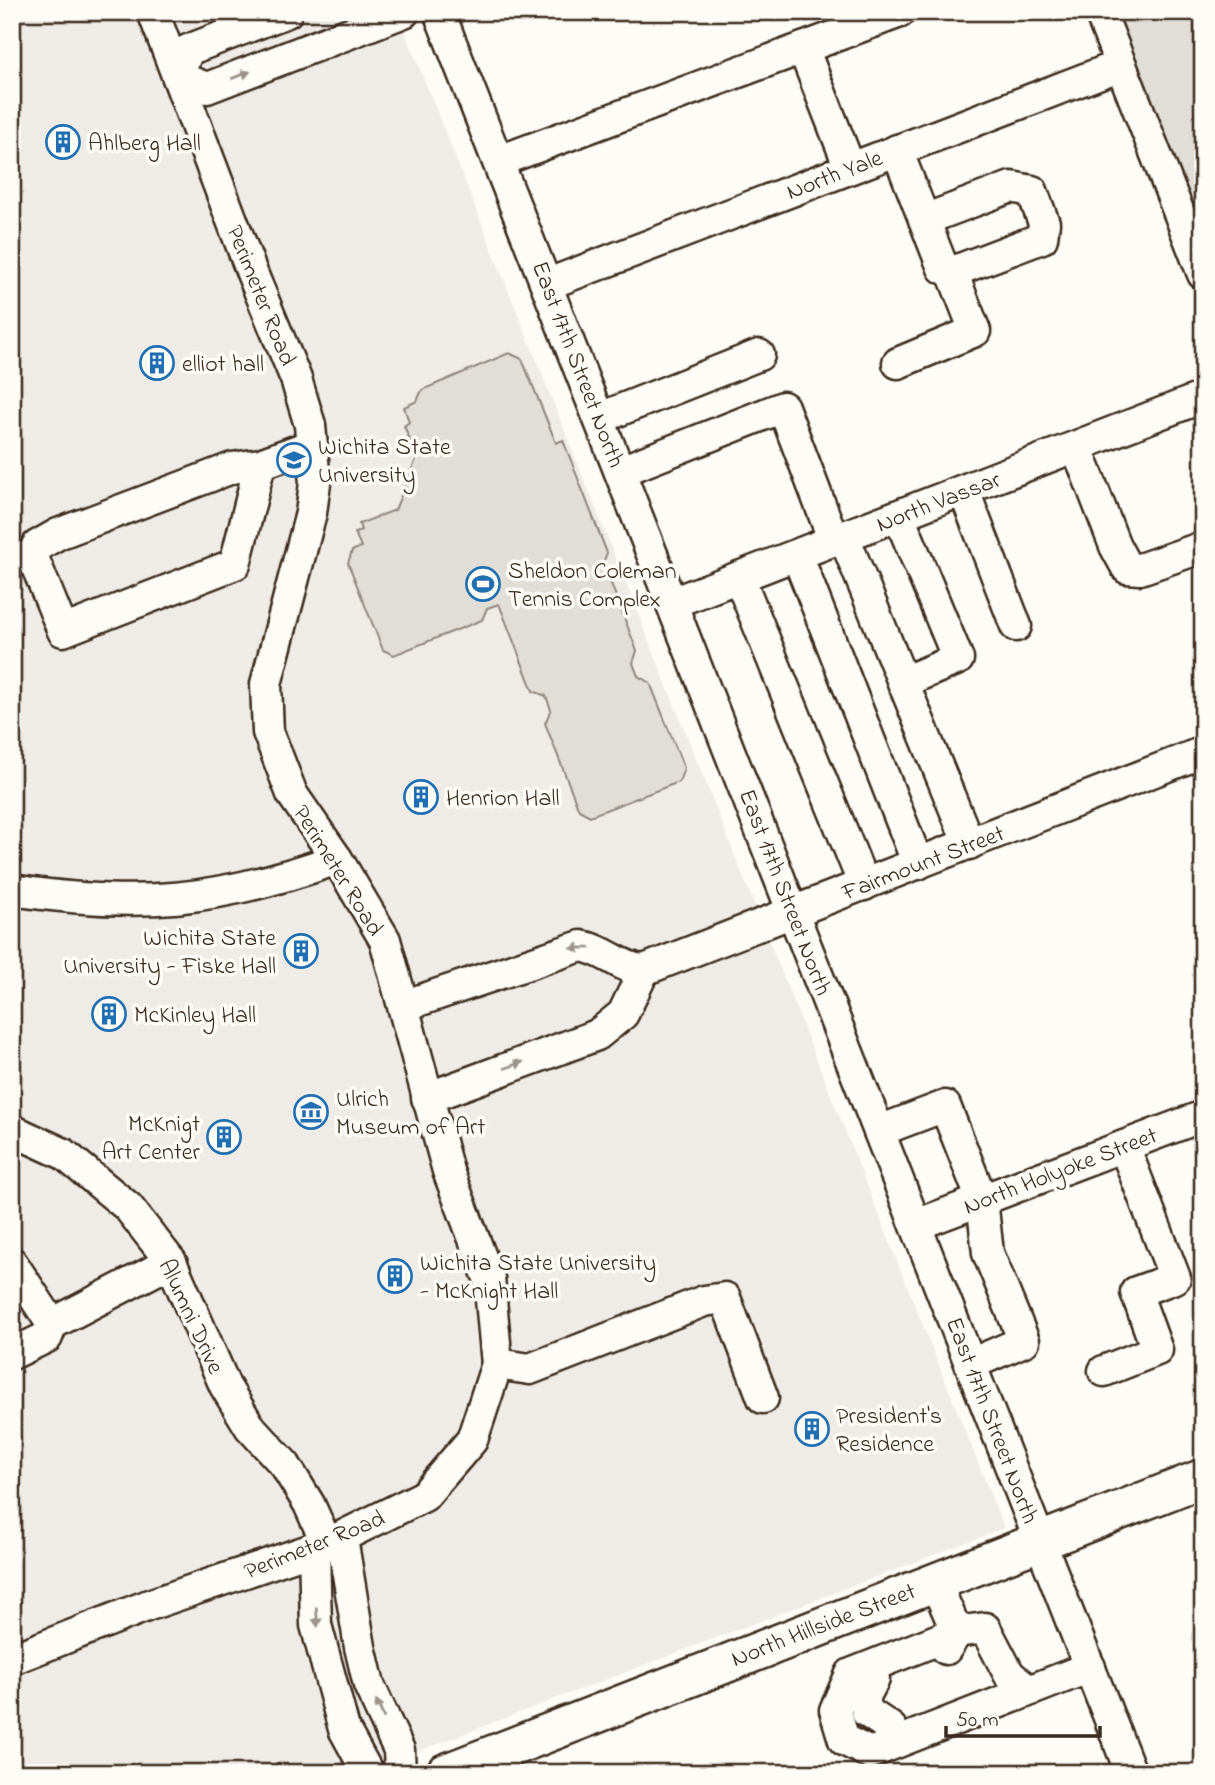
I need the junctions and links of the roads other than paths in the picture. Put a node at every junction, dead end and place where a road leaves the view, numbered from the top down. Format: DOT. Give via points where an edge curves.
graph roads {
  1 [pos="153,12"];
  2 [pos="287,12"];
  3 [pos="404,12"];
  4 [pos="439,12"];
  5 [pos="900,12"];
  6 [pos="1100,12"];
  7 [pos="803,48"];
  8 [pos="1121,65"];
  9 [pos="177,77"];
  10 [pos="897,150"];
  11 [pos="499,160"];
  12 [pos="850,168"];
  13 [pos="924,220"];
  14 [pos="952,272"];
  15 [pos="1203,274"];
  16 [pos="548,284"];
  17 [pos="759,355"];
  18 [pos="898,363"];
  19 [pos="1203,397"];
  20 [pos="600,418"];
  21 [pos="312,445"];
  22 [pos="1077,448"];
  23 [pos="260,464"];
  24 [pos="621,471"];
  25 [pos="964,492"];
  26 [pos="899,516"];
  27 [pos="839,539"];
  28 [pos="1203,547"];
  29 [pos="797,555"];
  30 [pos="739,578"];
  31 [pos="672,603"];
  32 [pos="1016,626"];
  33 [pos="903,682"];
  34 [pos="1203,752"];
  35 [pos="969,844"];
  36 [pos="337,859"];
  37 [pos="918,864"];
  38 [pos="864,885"];
  39 [pos="12,890"];
  40 [pos="794,912"];
  41 [pos="644,970"];
  42 [pos="403,1006"];
  43 [pos="427,1098"];
  44 [pos="1203,1116"];
  45 [pos="12,1130"];
  46 [pos="879,1131"];
  47 [pos="1124,1146"];
  48 [pos="982,1200"];
  49 [pos="916,1225"];
  50 [pos="172,1262"];
  51 [pos="12,1263"];
  52 [pos="52,1324"];
  53 [pos="12,1354"];
  54 [pos="498,1364"];
  55 [pos="971,1364"];
  56 [pos="1104,1371"];
  57 [pos="763,1398"];
  58 [pos="1203,1478"];
  59 [pos="1040,1540"];
  60 [pos="328,1544"];
  61 [pos="934,1580"];
  62 [pos="957,1632"];
  63 [pos="12,1660"];
  64 [pos="1090,1667"];
  65 [pos="1014,1694"];
  66 [pos="368,1773"];
  67 [pos="400,1773"];
  68 [pos="444,1773"];
  69 [pos="1131,1773"];
  1 -- 9 [label="street, Perimeter Road"];
  2 -- 9 [label="street" via="188,50"];
  9 -- 3 [label="street, one-way" via="207,88"];
  4 -- 11 [label="street, East 17th Street North"];
  5 -- 7 [label="street"];
  6 -- 8 [label="street"];
  7 -- 11 [label="street"];
  7 -- 12 [label="street"];
  8 -- 10 [label="street, North Yale"];
  8 -- 15 [label="street"];
  9 -- 21 [label="street, Perimeter Road" via="296,379"];
  10 -- 12 [label="street, North Yale"];
  10 -- 13 [label="street"];
  11 -- 16 [label="street, East 17th Street North"];
  12 -- 16 [label="street, North Yale"];
  13 -- 14 [label="street" via="943,268"];
  13 -- 14 [label="street" via="1011,187 1032,191 1044,223 1042,238"];
  14 -- 18 [label="street" via="975,331"];
  16 -- 20 [label="street, East 17th Street North"];
  17 -- 20 [label="street"];
  19 -- 22 [label="street, North Vassar"];
  20 -- 24 [label="street, East 17th Street North"];
  21 -- 23 [label="street"];
  21 -- 36 [label="street, Perimeter Road" via="315,483 311,513 265,684 268,732 292,794"];
  22 -- 25 [label="street, North Vassar"];
  22 -- 28 [label="street" via="1127,568 1140,569"];
  23 -- 23 [label="street" via="235,564 63,631 32,555 37,546 232,468"];
  24 -- 27 [label="street" via="783,407"];
  24 -- 31 [label="street, East 17th Street North"];
  25 -- 26 [label="street, North Vassar"];
  25 -- 32 [label="street"];
  26 -- 27 [label="street, North Vassar"];
  26 -- 33 [label="street" via="958,659"];
  27 -- 29 [label="street, North Vassar"];
  27 -- 33 [label="street"];
  29 -- 30 [label="street, North Vassar"];
  29 -- 37 [label="street"];
  30 -- 31 [label="street, North Vassar"];
  30 -- 38 [label="street"];
  31 -- 40 [label="street, East 17th Street North"];
  33 -- 35 [label="street"];
  34 -- 35 [label="street, Fairmount Street"];
  35 -- 37 [label="street, Fairmount Street"];
  36 -- 39 [label="street" via="274,881 197,897 119,902"];
  36 -- 42 [label="street, Perimeter Road" via="384,940"];
  37 -- 38 [label="street, Fairmount Street"];
  38 -- 40 [label="street, Fairmount Street"];
  40 -- 41 [label="street, Fairmount Street"];
  40 -- 46 [label="street, East 17th Street North"];
  41 -- 42 [label="street, one-way" via="624,965 598,948 581,946"];
  43 -- 41 [label="street, one-way" via="597,1035 624,1014"];
  42 -- 43 [label="street, Perimeter Road"];
  43 -- 54 [label="street, Perimeter Road" via="448,1171 489,1278"];
  44 -- 47 [label="street, North Holyoke Street"];
  45 -- 50 [label="street, Alumni Drive" via="64,1154 128,1207"];
  46 -- 48 [label="street" via="945,1106"];
  46 -- 49 [label="street, East 17th Street North"];
  47 -- 48 [label="street, North Holyoke Street"];
  47 -- 56 [label="street" via="1175,1278 1136,1292 1157,1350"];
  48 -- 49 [label="street, North Holyoke Street"];
  48 -- 55 [label="street" via="988,1253 1024,1341"];
  49 -- 55 [label="street, East 17th Street North"];
  50 -- 52 [label="street"];
  50 -- 60 [label="street, Alumni Drive" via="225,1386 250,1427 285,1465"];
  51 -- 52 [label="street"];
  52 -- 53 [label="street" via="47,1337"];
  54 -- 57 [label="street" via="530,1369 704,1301 725,1297"];
  54 -- 60 [label="street, Perimeter Road" via="472,1440 424,1496"];
  55 -- 59 [label="street, East 17th Street North"];
  58 -- 59 [label="main road, North Hillside Street"];
  59 -- 61 [label="main road, North Hillside Street"];
  59 -- 64 [label="street, East 17th Street North"];
  60 -- 63 [label="street, Perimeter Road" via="149,1605"];
  60 -- 66 [label="street, Alumni Drive, one-way" via="316,1625 344,1729"];
  67 -- 60 [label="street, Alumni Drive, one-way" via="399,1750 369,1685"];
  61 -- 62 [label="street"];
  61 -- 68 [label="main road, North Hillside Street"];
  62 -- 65 [label="street" via="985,1628"];
  62 -- 65 [label="street" via="943,1653 874,1679 848,1700 849,1718 859,1732 876,1734 968,1699"];
  62 -- 65 [label="street" via="851,1674 835,1710 844,1740 870,1753"];
  64 -- 65 [label="street"];
  64 -- 69 [label="street, East 17th Street North"];
}
